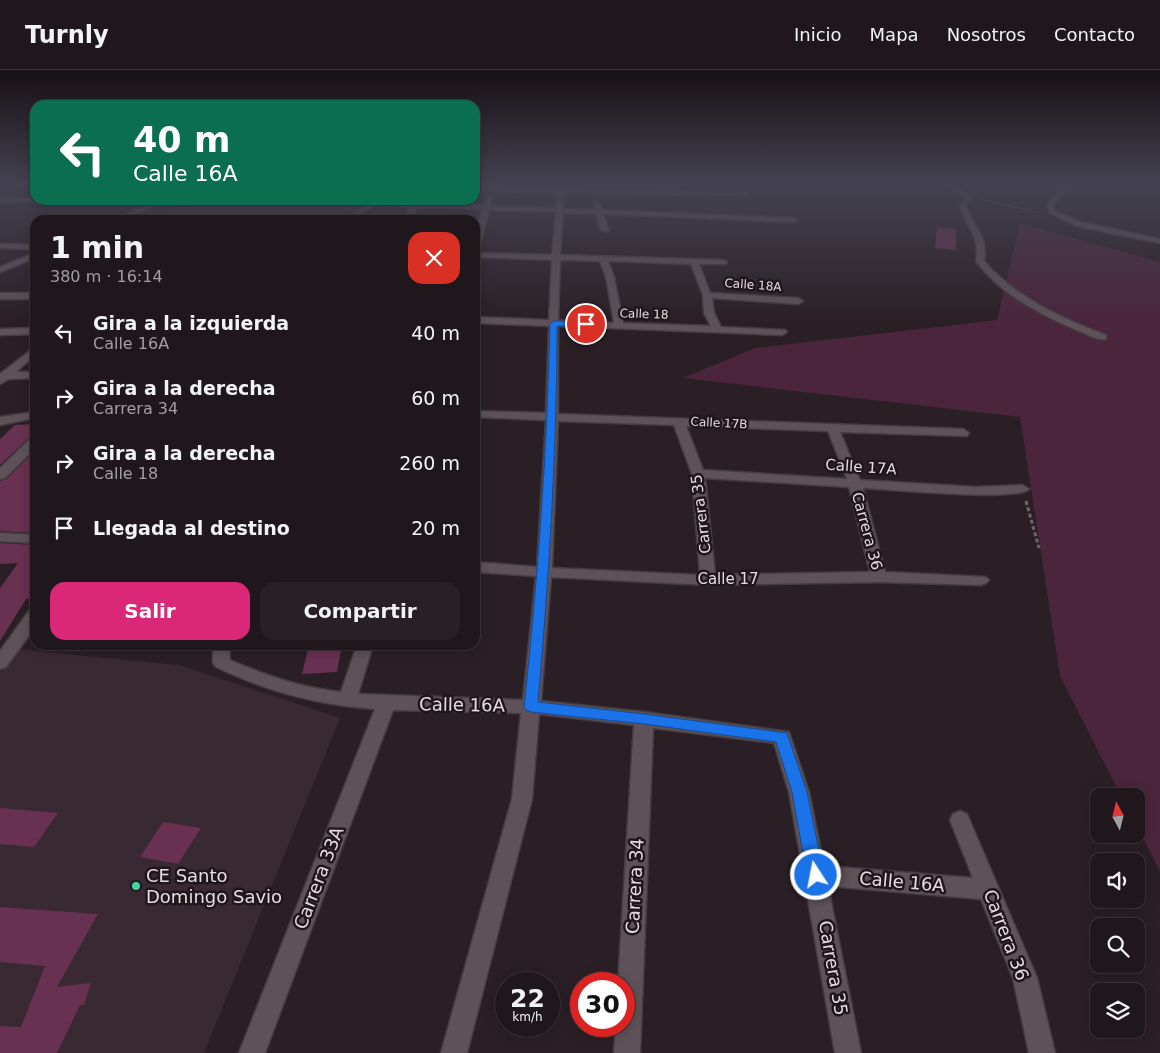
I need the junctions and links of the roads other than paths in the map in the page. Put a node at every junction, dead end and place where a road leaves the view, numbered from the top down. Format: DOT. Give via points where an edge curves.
graph roads {
  1 [pos="557,231"];
  2 [pos="976,231"];
  3 [pos="1112,231"];
  4 [pos="1160,241"];
  5 [pos="0,246"];
  6 [pos="30,247"];
  7 [pos="480,255"];
  8 [pos="30,257"];
  9 [pos="556,257"];
  10 [pos="603,258"];
  11 [pos="694,262"];
  12 [pos="723,262"];
  13 [pos="0,266"];
  14 [pos="10,266"];
  15 [pos="30,267"];
  16 [pos="0,270"];
  17 [pos="707,295"];
  18 [pos="0,296"];
  19 [pos="30,296"];
  20 [pos="798,301"];
  21 [pos="480,320"];
  22 [pos="554,324"];
  23 [pos="619,326"];
  24 [pos="718,329"];
  25 [pos="30,331"];
  26 [pos="0,332"];
  27 [pos="782,332"];
  28 [pos="1103,337"];
  29 [pos="30,354"];
  30 [pos="30,375"];
  31 [pos="2,378"];
  32 [pos="480,414"];
  33 [pos="30,415"];
  34 [pos="552,417"];
  35 [pos="0,421"];
  36 [pos="679,422"];
  37 [pos="833,429"];
  38 [pos="963,433"];
  39 [pos="30,446"];
  40 [pos="698,474"];
  41 [pos="0,475"];
  42 [pos="855,483"];
  43 [pos="1022,489"];
  44 [pos="0,537"];
  45 [pos="30,539"];
  46 [pos="480,566"];
  47 [pos="544,572"];
  48 [pos="880,577"];
  49 [pos="708,580"];
  50 [pos="981,580"];
  51 [pos="30,622"];
  52 [pos="220,650"];
  53 [pos="363,650"];
  54 [pos="0,663"];
  55 [pos="347,701"];
  56 [pos="386,704"];
  57 [pos="531,707"];
  58 [pos="644,719"];
  59 [pos="782,737"];
  60 [pos="960,820"];
  61 [pos="816,875"];
  62 [pos="988,889"];
  63 [pos="252,1053"];
  64 [pos="454,1053"];
  65 [pos="627,1053"];
  66 [pos="848,1053"];
  67 [pos="1042,1053"];
  1 -- 9 [label="street"];
  2 -- 28 [label="street" via="984,250 980,261 1021,300"];
  3 -- 4 [label="street"];
  5 -- 6 [label="street"];
  7 -- 9 [label="street"];
  8 -- 14 [label="street"];
  9 -- 10 [label="street"];
  9 -- 22 [label="street"];
  10 -- 11 [label="street"];
  10 -- 23 [label="street"];
  11 -- 12 [label="street"];
  11 -- 17 [label="street"];
  13 -- 14 [label="street"];
  14 -- 15 [label="street"];
  14 -- 16 [label="street"];
  17 -- 20 [label="street, Calle 18A"];
  17 -- 24 [label="street" via="709,313"];
  18 -- 19 [label="street"];
  21 -- 22 [label="street, Calle 18"];
  22 -- 23 [label="street, Calle 18"];
  22 -- 34 [label="street"];
  23 -- 24 [label="street, Calle 18"];
  24 -- 27 [label="street, Calle 18"];
  25 -- 26 [label="street"];
  29 -- 31 [label="street"];
  30 -- 31 [label="street"];
  32 -- 34 [label="street, Calle 17B"];
  33 -- 35 [label="street"];
  34 -- 36 [label="street, Calle 17B"];
  34 -- 47 [label="street"];
  36 -- 37 [label="street, Calle 17B"];
  36 -- 40 [label="street, Carrera 35"];
  37 -- 38 [label="street, Calle 17B"];
  37 -- 42 [label="street, Carrera 36"];
  39 -- 41 [label="street"];
  40 -- 42 [label="street, Calle 17A"];
  40 -- 49 [label="street, Carrera 35"];
  42 -- 43 [label="street, Calle 17A" via="976,491"];
  42 -- 48 [label="street, Carrera 36"];
  44 -- 45 [label="street"];
  46 -- 47 [label="street, Calle 17"];
  47 -- 49 [label="street, Calle 17"];
  47 -- 57 [label="street"];
  48 -- 49 [label="street, Calle 17"];
  48 -- 50 [label="street, Calle 17"];
  51 -- 54 [label="street"];
  52 -- 55 [label="street, Calle 16A" via="222,663 246,677 281,688"];
  53 -- 55 [label="street"];
  55 -- 56 [label="street, Calle 16A"];
  56 -- 57 [label="street, Calle 16A"];
  56 -- 63 [label="street, Carrera 33A"];
  57 -- 58 [label="street, Calle 16A"];
  57 -- 64 [label="street" via="522,799"];
  58 -- 59 [label="street, Calle 16A"];
  58 -- 65 [label="street, Carrera 34"];
  59 -- 61 [label="street, Carrera 35" via="799,792"];
  60 -- 62 [label="street, Carrera 36"];
  61 -- 62 [label="street, Calle 16A"];
  61 -- 66 [label="street, Carrera 35"];
  62 -- 67 [label="street, Carrera 36" via="1024,978"];
}
